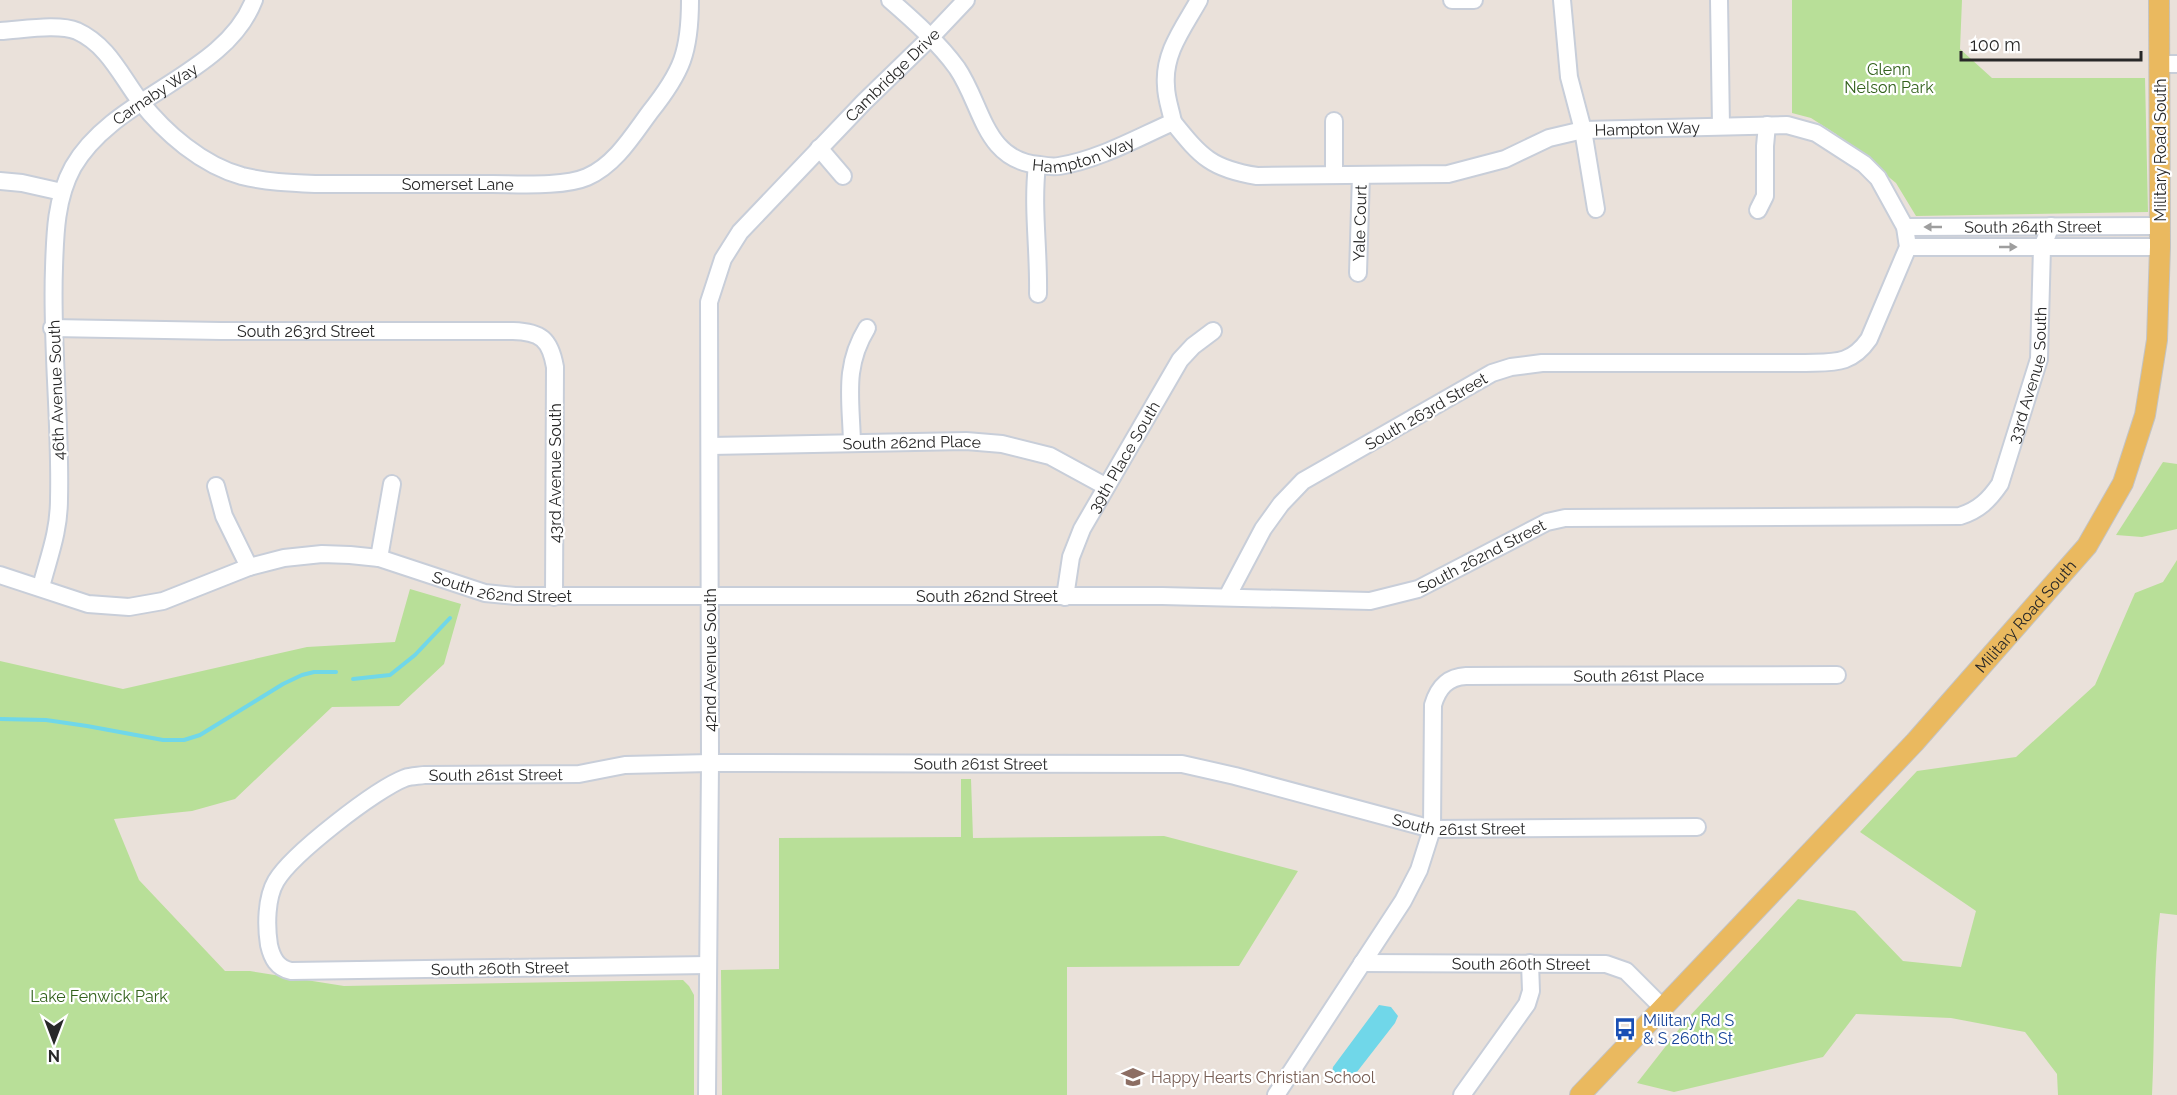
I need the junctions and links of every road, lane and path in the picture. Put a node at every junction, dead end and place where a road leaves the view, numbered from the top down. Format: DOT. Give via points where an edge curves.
graph roads {
  1 [pos="254,0"];
  2 [pos="690,0"];
  3 [pos="890,0"];
  4 [pos="966,0"];
  5 [pos="1199,0"];
  6 [pos="1452,0"];
  7 [pos="1474,0"];
  8 [pos="1562,0"];
  9 [pos="1719,0"];
  10 [pos="2159,0"];
  11 [pos="0,31"];
  12 [pos="930,38"];
  13 [pos="2168,64"];
  14 [pos="141,101"];
  15 [pos="1334,121"];
  16 [pos="1173,122"];
  17 [pos="1767,125"];
  18 [pos="1721,126"];
  19 [pos="1583,130"];
  20 [pos="819,148"];
  21 [pos="1037,165"];
  22 [pos="1334,175"];
  23 [pos="1361,175"];
  24 [pos="843,176"];
  25 [pos="0,181"];
  26 [pos="62,192"];
  27 [pos="1596,209"];
  28 [pos="1758,210"];
  29 [pos="2051,226"];
  30 [pos="2160,226"];
  31 [pos="1905,227"];
  32 [pos="740,232"];
  33 [pos="1908,247"];
  34 [pos="2042,247"];
  35 [pos="2160,247"];
  36 [pos="1358,273"];
  37 [pos="1038,294"];
  38 [pos="52,328"];
  39 [pos="867,328"];
  40 [pos="1213,331"];
  41 [pos="551,350"];
  42 [pos="852,443"];
  43 [pos="710,446"];
  44 [pos="392,484"];
  45 [pos="216,486"];
  46 [pos="1105,486"];
  47 [pos="1974,511"];
  48 [pos="379,558"];
  49 [pos="249,567"];
  50 [pos="0,575"];
  51 [pos="41,587"];
  52 [pos="554,597"];
  53 [pos="1065,597"];
  54 [pos="1227,597"];
  55 [pos="710,598"];
  56 [pos="1837,675"];
  57 [pos="710,763"];
  58 [pos="1697,827"];
  59 [pos="1432,829"];
  60 [pos="1362,963"];
  61 [pos="1530,963"];
  62 [pos="708,964"];
  63 [pos="291,971"];
  64 [pos="1662,1007"];
  65 [pos="707,1095"];
  66 [pos="1276,1095"];
  67 [pos="1462,1095"];
  68 [pos="1580,1095"];
  1 -- 14 [label="street, Carnaby Way" via="238,28 218,49"];
  2 -- 14 [label="street, Somerset Lane" via="688,43 682,66 667,91 606,165 578,179 535,184 283,183 258,179 225,170 184,145"];
  3 -- 12 [label="street, Hampton Way"];
  4 -- 12 [label="street, Cambridge Drive"];
  5 -- 16 [label="street" via="1171,49 1166,67"];
  6 -- 7 [label="street"];
  8 -- 19 [label="street" via="1569,77"];
  9 -- 18 [label="street"];
  10 -- 13 [label="main road, Military Road South"];
  11 -- 14 [label="street, Somerset Lane" via="75,30 96,42"];
  12 -- 20 [label="street, Cambridge Drive"];
  12 -- 21 [label="street, Hampton Way" via="969,87 984,126 997,145 1007,155"];
  13 -- 30 [label="main road, Military Road South"];
  14 -- 26 [label="street, Carnaby Way" via="111,123 86,150"];
  15 -- 22 [label="street"];
  16 -- 21 [label="street, Hampton Way" via="1077,162"];
  16 -- 22 [label="street, Hampton Way" via="1198,153 1231,172 1257,176"];
  17 -- 18 [label="street, Hampton Way"];
  17 -- 28 [label="street" via="1765,196"];
  17 -- 31 [label="street, Hampton Way" via="1811,131 1864,164 1878,178"];
  18 -- 19 [label="street, Hampton Way"];
  19 -- 23 [label="street, Hampton Way" via="1549,138 1505,159 1448,174"];
  19 -- 27 [label="street"];
  20 -- 24 [label="street"];
  20 -- 32 [label="street, Cambridge Drive"];
  21 -- 37 [label="street" via="1034,221"];
  22 -- 23 [label="street, Hampton Way"];
  23 -- 36 [label="street, Yale Court"];
  25 -- 26 [label="street"];
  26 -- 38 [label="street, 46th Avenue South" via="56,221"];
  29 -- 30 [label="street, South 264th Street"];
  29 -- 31 [label="street, South 264th Street, one-way"];
  29 -- 34 [label="street, 33rd Avenue South"];
  30 -- 35 [label="main road, Military Road South"];
  31 -- 33 [label="street, Hampton Way"];
  32 -- 43 [label="street, 42nd Avenue South" via="723,259 709,302"];
  33 -- 34 [label="street, South 264th Street, one-way"];
  33 -- 54 [label="street, South 263rd Street" via="1869,339 1861,350 1841,362 1542,363 1492,373 1303,481 1263,529"];
  34 -- 35 [label="street, South 264th Street"];
  34 -- 47 [label="street, 33rd Avenue South" via="2039,359 2000,484"];
  35 -- 64 [label="main road, Military Road South" via="2157,340 2145,415 2123,483 2087,546 1915,742"];
  38 -- 41 [label="street, South 263rd Street" via="519,331 541,337"];
  38 -- 51 [label="street, 46th Avenue South" via="59,500 56,536"];
  39 -- 42 [label="street" via="851,363"];
  40 -- 46 [label="street, 39th Place South" via="1180,360"];
  41 -- 52 [label="street, 43rd Avenue South" via="555,367"];
  42 -- 43 [label="street, South 262nd Place"];
  42 -- 46 [label="street, South 262nd Place" via="1002,444 1050,456"];
  43 -- 55 [label="street, 42nd Avenue South"];
  44 -- 48 [label="street"];
  45 -- 49 [label="street" via="224,516"];
  46 -- 53 [label="street, 39th Place South" via="1074,546"];
  47 -- 54 [label="street, South 262nd Street" via="1947,518 1565,518 1547,522 1418,589 1396,596 1370,601"];
  48 -- 49 [label="street, South 262nd Street" via="322,554"];
  48 -- 52 [label="street, South 262nd Street" via="485,593"];
  49 -- 51 [label="street, South 262nd Street" via="163,601 129,607 88,604"];
  50 -- 51 [label="street, South 262nd Street"];
  52 -- 55 [label="street, South 262nd Street"];
  53 -- 54 [label="street, South 262nd Street"];
  53 -- 55 [label="street, South 262nd Street"];
  55 -- 57 [label="street, 42nd Avenue South"];
  56 -- 59 [label="street, South 261st Place" via="1451,679 1436,694 1433,705"];
  57 -- 59 [label="street, South 261st Street" via="1182,764"];
  57 -- 62 [label="street, 42nd Avenue South"];
  57 -- 63 [label="street, South 261st Street" via="625,765 579,774 406,778 337,822 287,867 273,888 268,914 271,952 276,963"];
  58 -- 59 [label="street, South 261st Street"];
  59 -- 60 [label="street" via="1419,870 1403,901"];
  60 -- 61 [label="street, South 260th Street"];
  60 -- 66 [label="street"];
  61 -- 64 [label="street, South 260th Street" via="1617,967"];
  61 -- 67 [label="street" via="1531,991 1527,1004"];
  62 -- 63 [label="street, South 260th Street"];
  62 -- 65 [label="street, 42nd Avenue South"];
  64 -- 68 [label="main road, Military Road South"];
}
